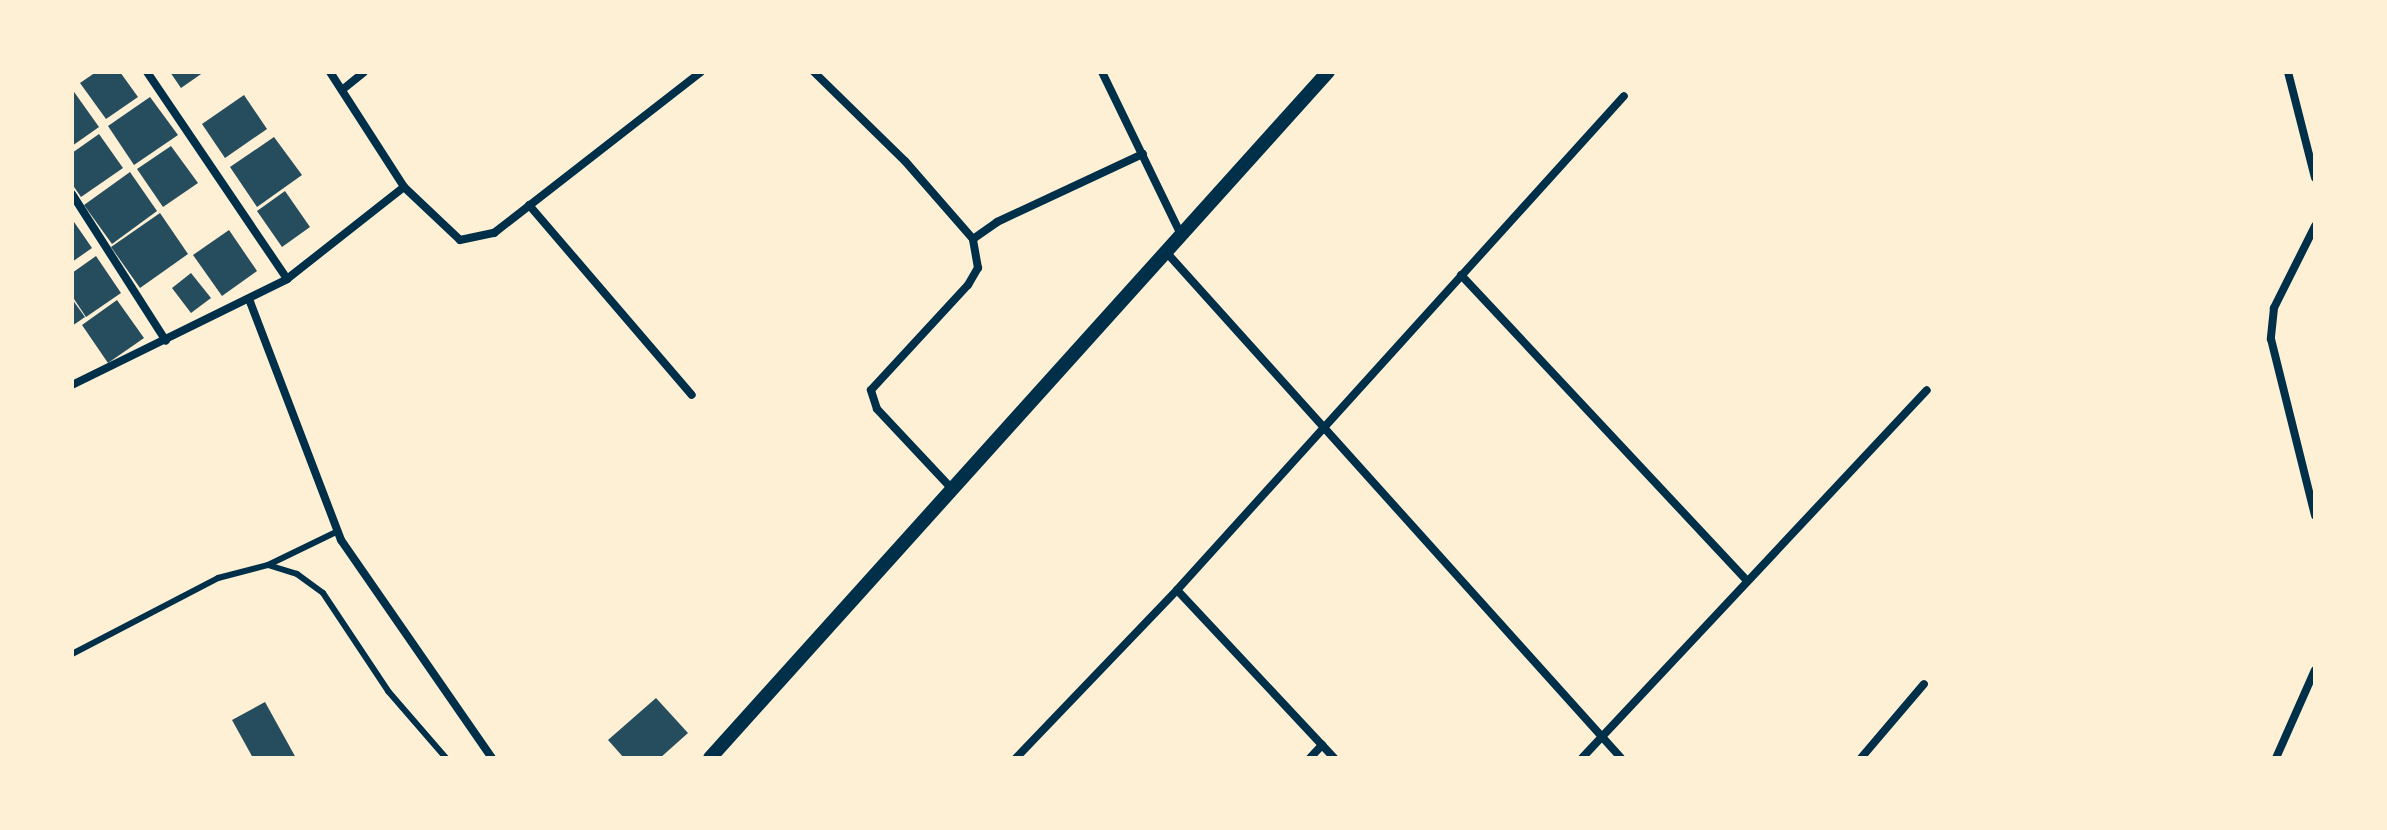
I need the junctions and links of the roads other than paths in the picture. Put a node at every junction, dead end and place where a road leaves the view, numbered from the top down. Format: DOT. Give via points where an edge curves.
graph roads {
  1 [pos="147,72"];
  2 [pos="330,72"];
  3 [pos="364,72"];
  4 [pos="701,72"];
  5 [pos="814,72"];
  6 [pos="1102,72"];
  7 [pos="1328,72"];
  8 [pos="2288,72"];
  9 [pos="342,90"];
  10 [pos="1624,96"];
  11 [pos="1143,154"];
  12 [pos="2315,178"];
  13 [pos="404,187"];
  14 [pos="72,194"];
  15 [pos="529,205"];
  16 [pos="2315,226"];
  17 [pos="1181,235"];
  18 [pos="973,239"];
  19 [pos="1167,253"];
  20 [pos="1461,275"];
  21 [pos="287,279"];
  22 [pos="249,299"];
  23 [pos="166,341"];
  24 [pos="72,385"];
  25 [pos="1927,390"];
  26 [pos="692,395"];
  27 [pos="1325,429"];
  28 [pos="953,490"];
  29 [pos="2315,516"];
  30 [pos="338,531"];
  31 [pos="268,565"];
  32 [pos="1746,580"];
  33 [pos="1177,590"];
  34 [pos="72,654"];
  35 [pos="2315,670"];
  36 [pos="1924,684"];
  37 [pos="1602,737"];
  38 [pos="1322,745"];
  39 [pos="446,758"];
  40 [pos="492,758"];
  41 [pos="710,758"];
  42 [pos="1016,758"];
  43 [pos="1310,758"];
  44 [pos="1334,758"];
  45 [pos="1582,758"];
  46 [pos="1621,758"];
  47 [pos="1861,758"];
  48 [pos="2276,758"];
  1 -- 21 [label="street"];
  2 -- 9 [label="street"];
  3 -- 9 [label="street"];
  4 -- 15 [label="street"];
  5 -- 18 [label="street" via="905,161"];
  6 -- 11 [label="street"];
  7 -- 17 [label="street"];
  8 -- 12 [label="street"];
  9 -- 13 [label="street"];
  10 -- 20 [label="street"];
  11 -- 17 [label="street"];
  11 -- 18 [label="street" via="997,222"];
  13 -- 15 [label="street" via="460,240 494,233"];
  13 -- 21 [label="street"];
  14 -- 23 [label="street"];
  15 -- 26 [label="street"];
  16 -- 29 [label="street" via="2274,308 2271,339"];
  17 -- 19 [label="street"];
  18 -- 28 [label="street" via="978,268 968,285 871,390 877,409"];
  19 -- 27 [label="street"];
  19 -- 28 [label="street"];
  20 -- 27 [label="street"];
  20 -- 32 [label="street"];
  21 -- 22 [label="street"];
  22 -- 23 [label="street"];
  22 -- 30 [label="street"];
  23 -- 24 [label="street"];
  25 -- 32 [label="street"];
  27 -- 33 [label="street"];
  27 -- 37 [label="street"];
  28 -- 41 [label="street"];
  30 -- 31 [label="lane"];
  30 -- 40 [label="street"];
  31 -- 34 [label="lane" via="218,578"];
  31 -- 39 [label="lane" via="297,574 323,593 388,691"];
  32 -- 37 [label="street"];
  33 -- 38 [label="street"];
  33 -- 42 [label="street"];
  35 -- 48 [label="street"];
  36 -- 47 [label="street"];
  37 -- 45 [label="street"];
  37 -- 46 [label="street"];
  38 -- 43 [label="street"];
  38 -- 44 [label="street"];
}
